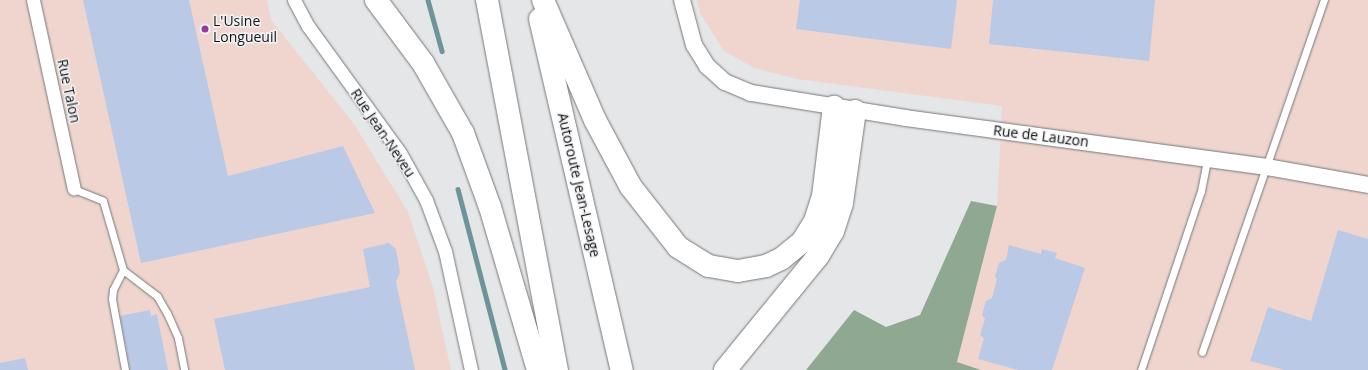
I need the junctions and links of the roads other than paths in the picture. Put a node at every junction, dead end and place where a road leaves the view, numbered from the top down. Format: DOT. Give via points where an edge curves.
graph roads {
  1 [pos="33,0"];
  2 [pos="294,0"];
  3 [pos="376,0"];
  4 [pos="486,0"];
  5 [pos="535,0"];
  6 [pos="543,0"];
  7 [pos="682,0"];
  8 [pos="1324,0"];
  9 [pos="834,107"];
  10 [pos="855,111"];
  11 [pos="1207,158"];
  12 [pos="1267,167"];
  13 [pos="1368,185"];
  14 [pos="74,189"];
  15 [pos="123,270"];
  16 [pos="1202,352"];
  17 [pos="125,370"];
  18 [pos="184,370"];
  19 [pos="471,370"];
  20 [pos="538,370"];
  21 [pos="557,370"];
  22 [pos="622,370"];
  23 [pos="725,370"];
  24 [pos="1141,370"];
  1 -- 14 [label="street, Rue Talon"];
  2 -- 19 [label="street, Rue Jean-Neveu" via="308,26 400,153 426,200 445,251"];
  3 -- 20 [label="highway" via="426,67 467,144 490,208"];
  4 -- 21 [label="highway"];
  5 -- 22 [label="highway, Autoroute Jean-Lesage"];
  6 -- 9 [label="highway" via="595,120 632,187 678,247 709,266 738,271 757,268 781,259 802,242 815,221 823,196"];
  7 -- 9 [label="street, Rue de Lauzon" via="697,52 717,77 751,93"];
  8 -- 12 [label="lane"];
  9 -- 10 [label="street, Rue de Lauzon"];
  10 -- 11 [label="street, Rue de Lauzon"];
  10 -- 23 [label="highway" via="842,203 833,231 818,256"];
  11 -- 12 [label="street, Rue de Lauzon"];
  11 -- 24 [label="lane" via="1201,191"];
  12 -- 13 [label="street, Rue de Lauzon"];
  12 -- 16 [label="lane"];
  14 -- 15 [label="lane" via="104,201"];
  15 -- 17 [label="lane" via="113,290 112,299"];
  15 -- 18 [label="lane" via="157,296 168,312 178,338"];
}
